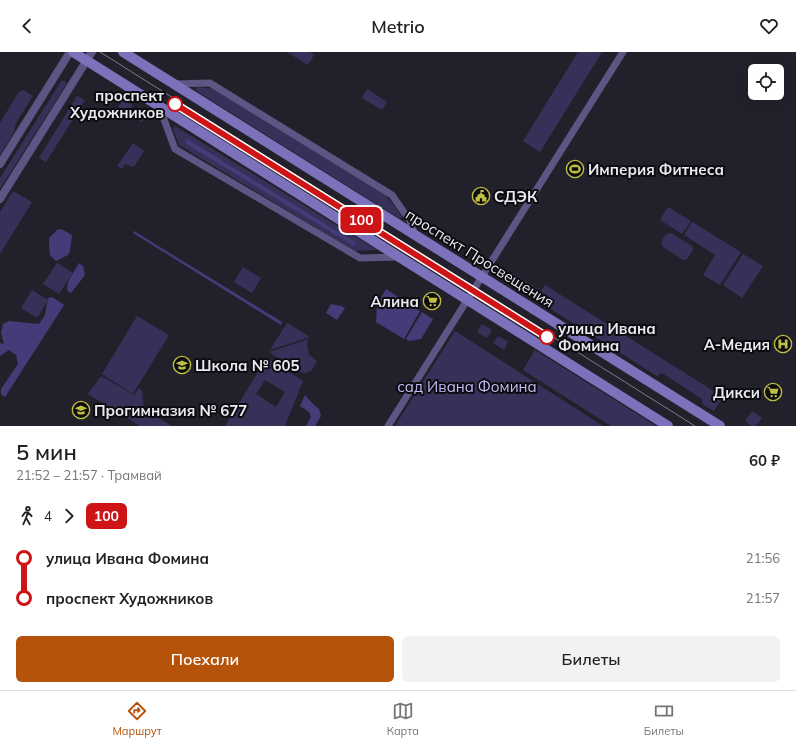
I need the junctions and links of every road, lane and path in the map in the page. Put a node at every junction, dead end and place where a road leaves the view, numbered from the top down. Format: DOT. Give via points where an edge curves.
graph roads {
  1 [pos="70,52"];
  2 [pos="73,52"];
  3 [pos="123,52"];
  4 [pos="623,52"];
  5 [pos="89,56"];
  6 [pos="174,84"];
  7 [pos="159,106"];
  8 [pos="0,164"];
  9 [pos="0,199"];
  10 [pos="415,235"];
  11 [pos="399,257"];
  12 [pos="482,277"];
  13 [pos="467,300"];
  14 [pos="388,426"];
  15 [pos="668,426"];
  16 [pos="720,426"];
  1 -- 8 [label="street"];
  2 -- 5 [label="main road"];
  3 -- 6 [label="main road, проспект Просвещения"];
  4 -- 12 [label="street"];
  5 -- 7 [label="main road"];
  5 -- 9 [label="street"];
  6 -- 10 [label="main road, проспект Просвещения"];
  6 -- 10 [label="street" via="210,83 392,194 410,221"];
  7 -- 11 [label="main road"];
  7 -- 11 [label="street" via="175,149 360,258"];
  10 -- 12 [label="main road, проспект Просвещения"];
  11 -- 13 [label="main road"];
  12 -- 13 [label="street"];
  12 -- 16 [label="main road, проспект Просвещения"];
  13 -- 14 [label="street"];
  13 -- 15 [label="main road"];
}
